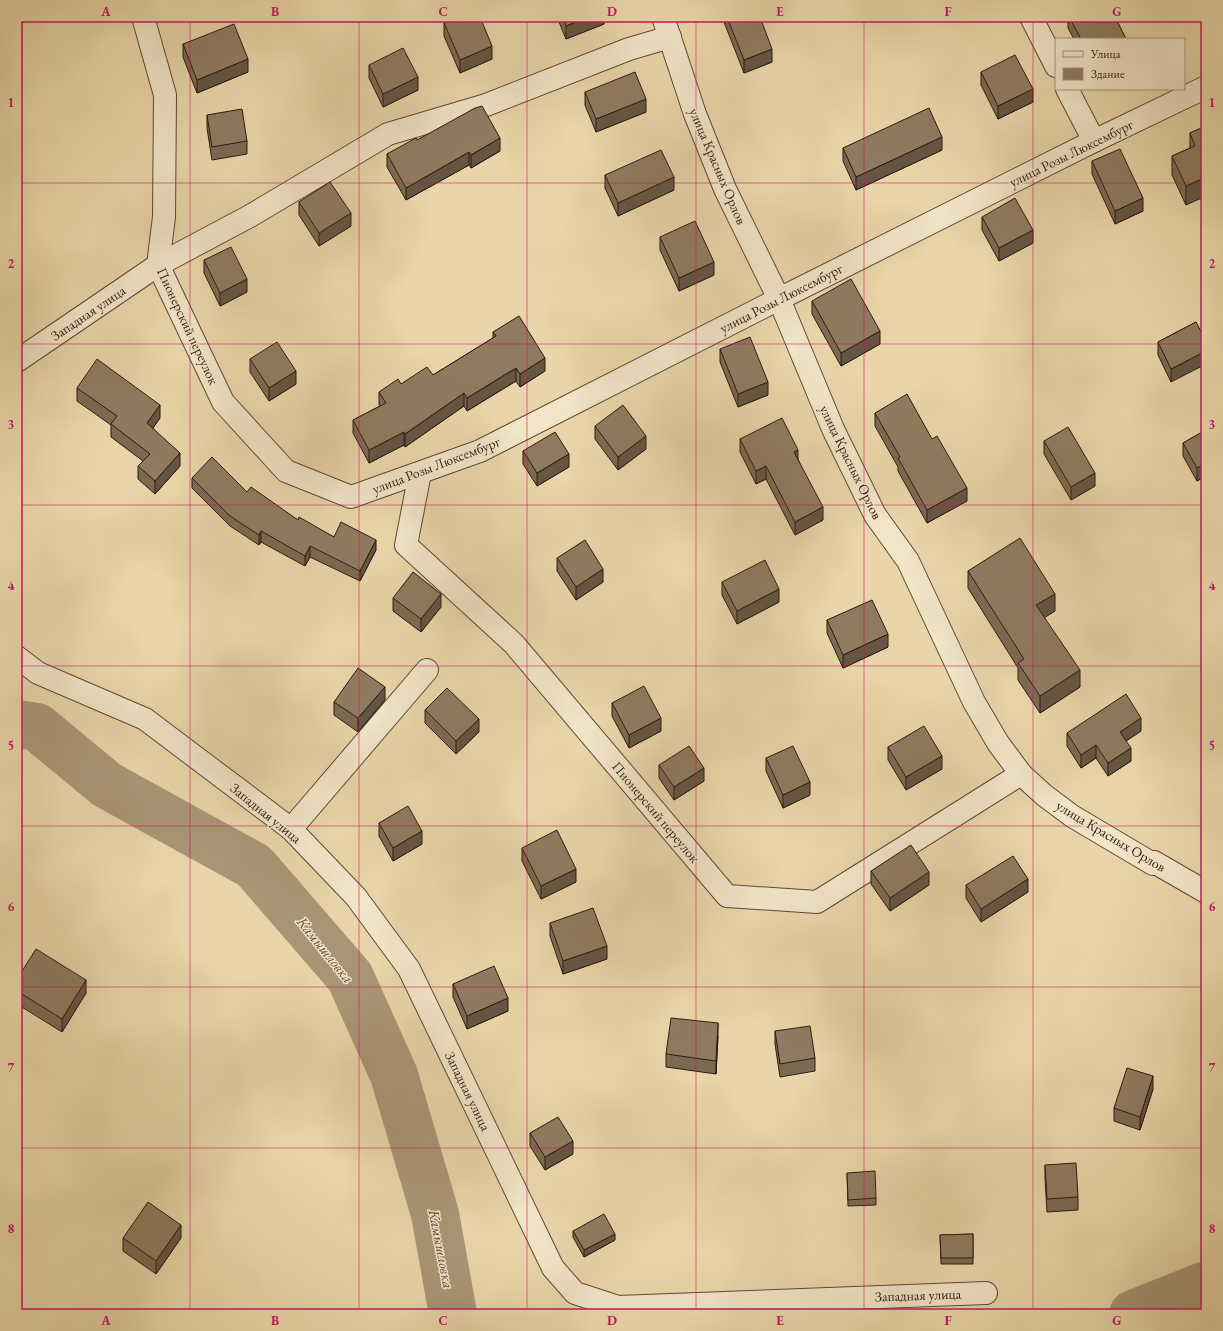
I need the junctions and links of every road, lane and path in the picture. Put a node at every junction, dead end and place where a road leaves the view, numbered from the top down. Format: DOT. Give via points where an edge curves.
graph roads {
  1 [pos="143,17"];
  2 [pos="663,17"];
  3 [pos="1031,17"];
  4 [pos="670,37"];
  5 [pos="1055,64"];
  6 [pos="1206,87"];
  7 [pos="1068,90"];
  8 [pos="1094,141"];
  9 [pos="158,265"];
  10 [pos="779,299"];
  11 [pos="17,361"];
  12 [pos="420,473"];
  13 [pos="351,497"];
  14 [pos="17,657"];
  15 [pos="427,670"];
  16 [pos="1021,774"];
  17 [pos="291,829"];
  18 [pos="1206,892"];
  19 [pos="986,1293"];
  1 -- 9 [label="street, Пионерский переулок" via="165,95 164,217"];
  2 -- 4 [label="street, улица Красных Орлов"];
  3 -- 5 [label="street"];
  4 -- 9 [label="street, Западная улица" via="629,49 486,105 388,134 250,216"];
  4 -- 10 [label="street, улица Красных Орлов" via="695,114 725,189"];
  6 -- 8 [label="street, улица Розы Люксембург"];
  7 -- 8 [label="street"];
  8 -- 10 [label="street, улица Розы Люксембург"];
  9 -- 11 [label="street, Западная улица"];
  9 -- 13 [label="street, Пионерский переулок" via="223,402 286,471"];
  10 -- 12 [label="street, улица Розы Люксембург" via="480,451"];
  10 -- 16 [label="street, улица Красных Орлов" via="833,429 875,515 908,561 974,702 998,743"];
  12 -- 13 [label="street, улица Розы Люксембург"];
  12 -- 16 [label="street, Пионерский переулок" via="406,545 514,644 727,896 817,902"];
  14 -- 17 [label="street, Западная улица" via="38,674 145,719"];
  15 -- 17 [label="street"];
  16 -- 18 [label="street, улица Красных Орлов" via="1072,816"];
  17 -- 19 [label="street, Западная улица" via="356,897 409,969 553,1268 575,1293 618,1306"];
}
